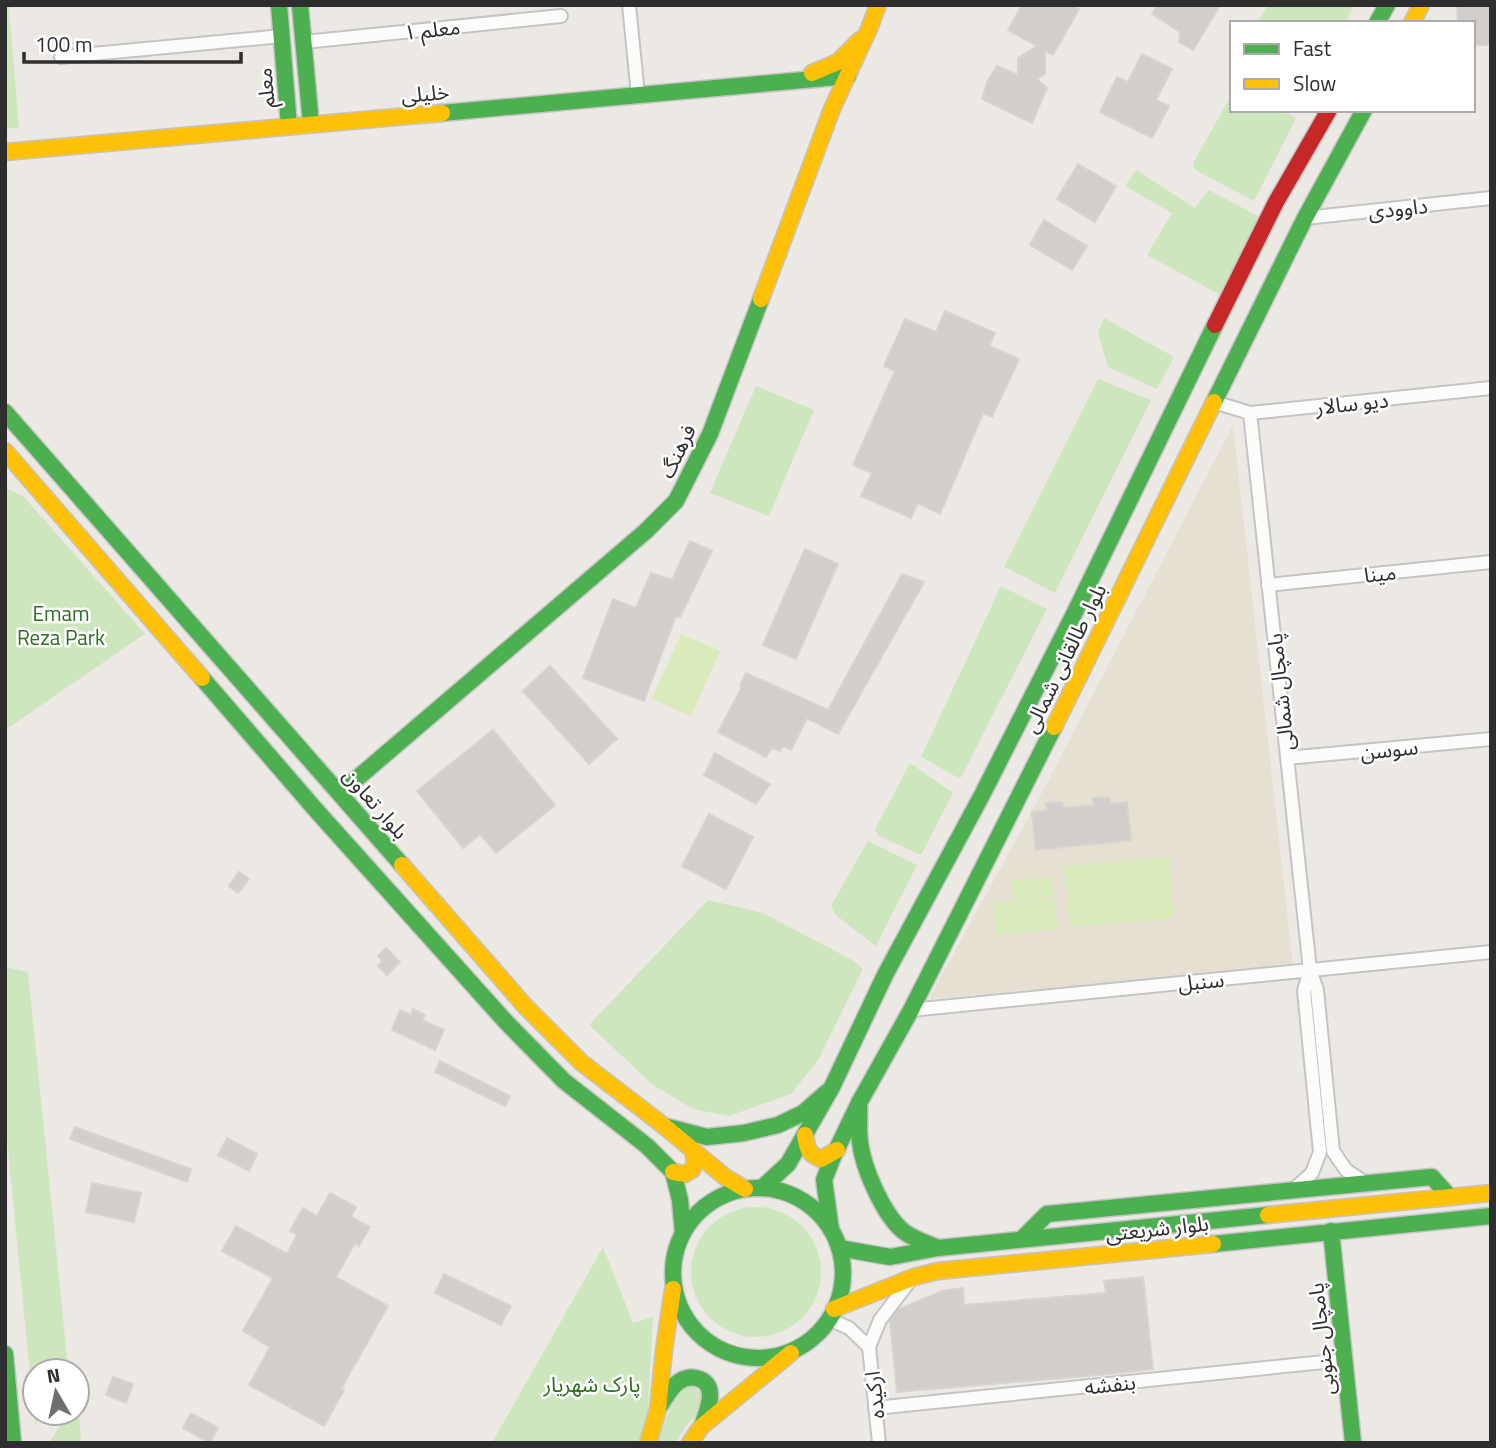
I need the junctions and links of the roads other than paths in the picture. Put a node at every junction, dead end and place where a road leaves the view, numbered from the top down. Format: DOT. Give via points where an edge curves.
graph roads {
  1 [pos="279,5"];
  2 [pos="300,5"];
  3 [pos="629,5"];
  4 [pos="878,5"];
  5 [pos="1387,5"];
  6 [pos="1421,5"];
  7 [pos="561,16"];
  8 [pos="1378,21"];
  9 [pos="1413,21"];
  10 [pos="869,29"];
  11 [pos="282,36"];
  12 [pos="304,41"];
  13 [pos="61,57"];
  14 [pos="848,76"];
  15 [pos="814,79"];
  16 [pos="776,82"];
  17 [pos="638,95"];
  18 [pos="832,109"];
  19 [pos="1328,112"];
  20 [pos="1359,112"];
  21 [pos="312,124"];
  22 [pos="289,126"];
  23 [pos="5,152"];
  24 [pos="1491,198"];
  25 [pos="1305,218"];
  26 [pos="1491,388"];
  27 [pos="1214,402"];
  28 [pos="5,412"];
  29 [pos="1250,413"];
  30 [pos="5,451"];
  31 [pos="5,475"];
  32 [pos="30,478"];
  33 [pos="134,557"];
  34 [pos="1491,562"];
  35 [pos="113,575"];
  36 [pos="1269,585"];
  37 [pos="1491,739"];
  38 [pos="1287,758"];
  39 [pos="340,793"];
  40 [pos="1491,952"];
  41 [pos="1310,970"];
  42 [pos="911,1010"];
  43 [pos="832,1087"];
  44 [pos="859,1103"];
  45 [pos="664,1126"];
  46 [pos="805,1135"];
  47 [pos="693,1150"];
  48 [pos="836,1150"];
  49 [pos="673,1172"];
  50 [pos="1367,1184"];
  51 [pos="762,1188"];
  52 [pos="745,1189"];
  53 [pos="1292,1191"];
  54 [pos="1491,1193"];
  55 [pos="1450,1197"];
  56 [pos="1491,1216"];
  57 [pos="831,1230"];
  58 [pos="1331,1231"];
  59 [pos="682,1233"];
  60 [pos="1022,1239"];
  61 [pos="839,1248"];
  62 [pos="938,1248"];
  63 [pos="890,1257"];
  64 [pos="914,1277"];
  65 [pos="895,1284"];
  66 [pos="673,1285"];
  67 [pos="832,1314"];
  68 [pos="869,1347"];
  69 [pos="797,1348"];
  70 [pos="5,1354"];
  71 [pos="1345,1360"];
  72 [pos="659,1407"];
  73 [pos="875,1408"];
  74 [pos="701,1427"];
  75 [pos="13,1443"];
  76 [pos="648,1443"];
  77 [pos="690,1443"];
  78 [pos="879,1443"];
  79 [pos="1353,1443"];
  1 -- 11 [label="main road, معلم"];
  2 -- 12 [label="main road, معلم"];
  3 -- 17 [label="street"];
  4 -- 10 [label="main road, فرهنگ"];
  5 -- 8 [label="main road"];
  6 -- 9 [label="main road"];
  7 -- 12 [label="street, معلم ۱"];
  10 -- 14 [label="main road, فرهنگ"];
  10 -- 16 [label="main road" via="838,62"];
  11 -- 13 [label="street"];
  11 -- 22 [label="main road, معلم"];
  12 -- 21 [label="main road, معلم"];
  14 -- 15 [label="main road, خلیلی"];
  14 -- 18 [label="main road, فرهنگ"];
  15 -- 16 [label="main road, خلیلی"];
  15 -- 18 [label="main road"];
  16 -- 17 [label="main road, خلیلی"];
  17 -- 21 [label="main road, خلیلی"];
  18 -- 39 [label="main road, فرهنگ" via="710,434 676,501"];
  19 -- 43 [label="main road, بلوار طالقانی شمالی" via="1276,202 1069,623 885,975"];
  20 -- 25 [label="main road, بلوار طالقانی شمالی"];
  21 -- 22 [label="main road, خلیلی"];
  22 -- 23 [label="main road, خلیلی"];
  24 -- 25 [label="street, داوودی"];
  25 -- 27 [label="main road, بلوار طالقانی شمالی"];
  26 -- 29 [label="street, دیو سالار"];
  27 -- 29 [label="street, دیو سالار"];
  27 -- 42 [label="main road, بلوار طالقانی شمالی"];
  28 -- 33 [label="main road, بلوار تعاون"];
  29 -- 36 [label="street, پامچال شمالی"];
  30 -- 32 [label="main road"];
  31 -- 32 [label="main road"];
  32 -- 35 [label="main road"];
  33 -- 35 [label="main road"];
  33 -- 39 [label="main road, بلوار تعاون"];
  34 -- 36 [label="street, مینا"];
  35 -- 49 [label="main road" via="506,1022 564,1081"];
  36 -- 38 [label="street, پامچال شمالی"];
  37 -- 38 [label="street, سوسن"];
  38 -- 41 [label="street, پامچال شمالی"];
  39 -- 45 [label="main road, بلوار تعاون" via="525,1006 582,1063"];
  40 -- 41 [label="street, سنبل"];
  41 -- 42 [label="street, سنبل"];
  41 -- 50 [label="street, پامچال شمالی" via="1317,990 1333,1150 1346,1170"];
  41 -- 53 [label="street, پامچال شمالی" via="1304,991 1320,1152 1312,1172"];
  42 -- 44 [label="main road, بلوار طالقانی شمالی"];
  43 -- 45 [label="main road" via="803,1113 744,1133 707,1137"];
  43 -- 46 [label="main road, بلوار طالقانی شمالی"];
  44 -- 48 [label="main road, بلوار طالقانی شمالی"];
  44 -- 62 [label="main road" via="860,1144 875,1188 904,1231"];
  45 -- 47 [label="main road, بلوار تعاون"];
  46 -- 48 [label="main road" via="811,1156 821,1159"];
  46 -- 51 [label="main road, بلوار طالقانی شمالی" via="788,1164"];
  47 -- 49 [label="main road" via="694,1169 681,1175"];
  47 -- 52 [label="main road, بلوار تعاون"];
  48 -- 57 [label="main road, بلوار طالقانی شمالی" via="824,1180"];
  49 -- 59 [label="main road"];
  50 -- 53 [label="main road"];
  50 -- 55 [label="main road" via="1432,1177"];
  51 -- 52 [label="main road"];
  51 -- 57 [label="main road" via="809,1205"];
  52 -- 59 [label="main road" via="709,1204"];
  53 -- 60 [label="main road" via="1047,1214"];
  54 -- 55 [label="main road, بلوار شریعتی"];
  55 -- 60 [label="main road, بلوار شریعتی"];
  56 -- 58 [label="main road, بلوار شریعتی"];
  57 -- 61 [label="main road"];
  58 -- 64 [label="main road, بلوار شریعتی"];
  58 -- 71 [label="main road, پامچال جنوبی"];
  59 -- 66 [label="main road"];
  60 -- 62 [label="main road, بلوار شریعتی"];
  61 -- 63 [label="main road, بلوار شریعتی"];
  61 -- 67 [label="main road" via="841,1289"];
  62 -- 63 [label="main road, بلوار شریعتی"];
  63 -- 65 [label="main road" via="883,1271"];
  64 -- 65 [label="main road, بلوار شریعتی"];
  64 -- 68 [label="street, ارکیده" via="880,1320"];
  65 -- 67 [label="main road, بلوار شریعتی"];
  66 -- 69 [label="main road" via="692,1327 730,1353 775,1356"];
  66 -- 72 [label="main road"];
  67 -- 68 [label="street, ارکیده"];
  67 -- 69 [label="main road"];
  68 -- 73 [label="street, ارکیده"];
  69 -- 74 [label="main road"];
  70 -- 75 [label="main road"];
  71 -- 73 [label="street, بنفشه"];
  71 -- 79 [label="main road, پامچال جنوبی"];
  72 -- 74 [label="main road" via="677,1383 700,1379 710,1392"];
  72 -- 76 [label="main road"];
  73 -- 78 [label="street, ارکیده"];
  74 -- 77 [label="main road"];
}
